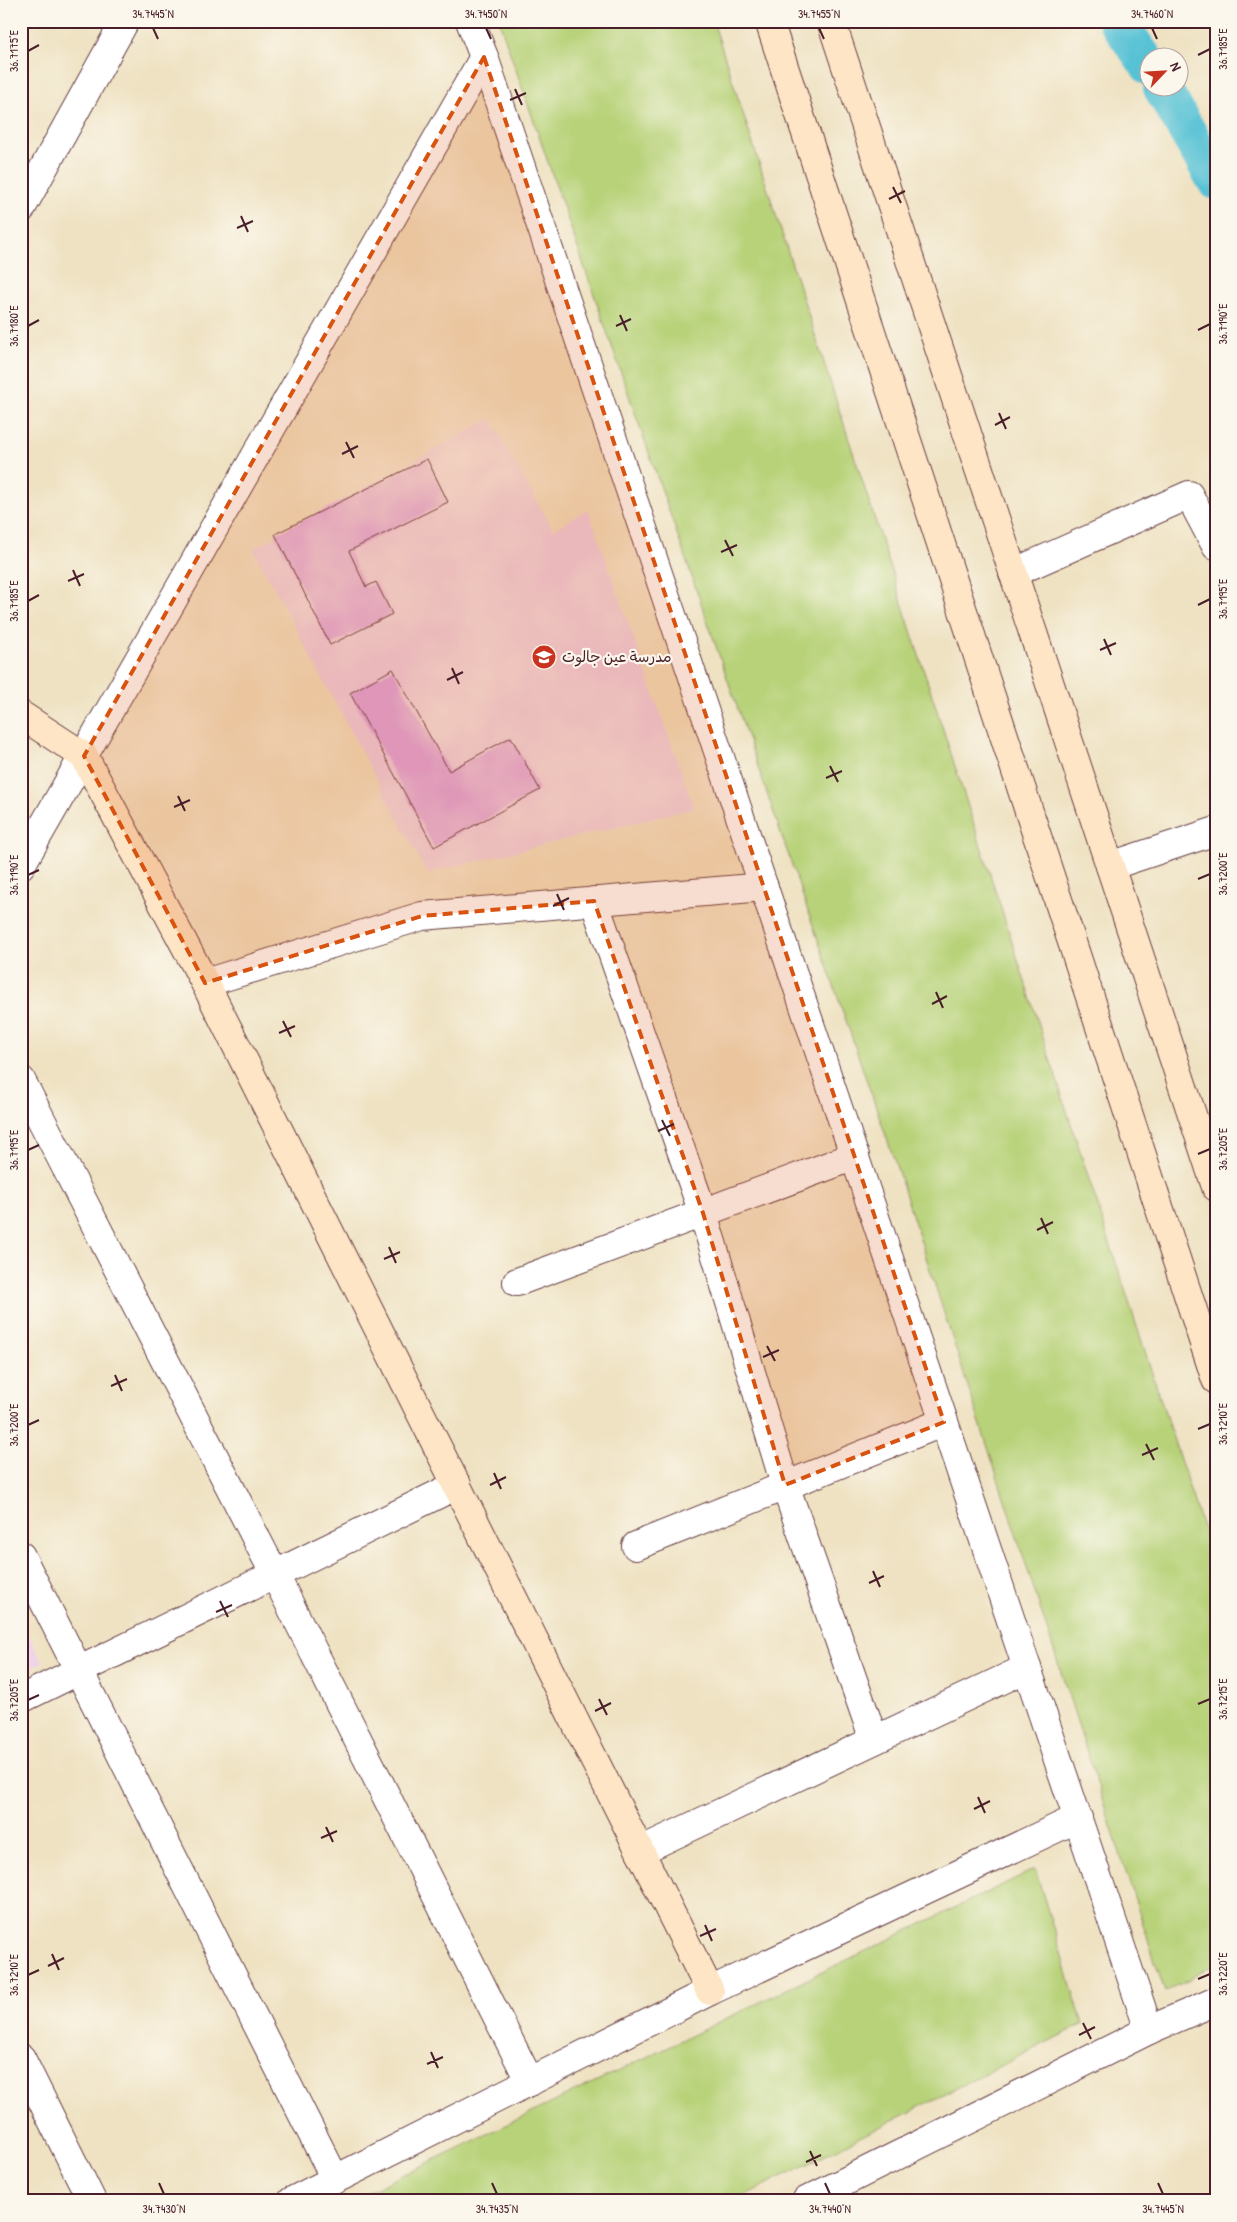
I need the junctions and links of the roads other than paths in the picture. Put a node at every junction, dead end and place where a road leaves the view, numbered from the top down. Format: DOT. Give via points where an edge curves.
graph roads {
  1 [pos="125,21"];
  2 [pos="470,21"];
  3 [pos="769,21"];
  4 [pos="831,21"];
  5 [pos="484,57"];
  6 [pos="21,209"];
  7 [pos="1216,546"];
  8 [pos="1013,572"];
  9 [pos="21,715"];
  10 [pos="84,756"];
  11 [pos="1216,831"];
  12 [pos="21,865"];
  13 [pos="1110,866"];
  14 [pos="764,887"];
  15 [pos="594,902"];
  16 [pos="204,983"];
  17 [pos="21,1080"];
  18 [pos="855,1156"];
  19 [pos="1216,1187"];
  20 [pos="703,1213"];
  21 [pos="517,1282"];
  22 [pos="1216,1380"];
  23 [pos="944,1422"];
  24 [pos="457,1485"];
  25 [pos="785,1485"];
  26 [pos="636,1546"];
  27 [pos="21,1556"];
  28 [pos="275,1574"];
  29 [pos="1027,1668"];
  30 [pos="80,1670"];
  31 [pos="21,1699"];
  32 [pos="874,1740"];
  33 [pos="1078,1818"];
  34 [pos="640,1851"];
  35 [pos="710,1991"];
  36 [pos="1216,2001"];
  37 [pos="1150,2030"];
  38 [pos="21,2058"];
  39 [pos="530,2082"];
  40 [pos="335,2179"];
  41 [pos="92,2201"];
  42 [pos="292,2201"];
  43 [pos="806,2201"];
  1 -- 6 [label="street"];
  2 -- 5 [label="street"];
  3 -- 22 [label="main road"];
  4 -- 8 [label="main road"];
  5 -- 10 [label="street"];
  5 -- 14 [label="street"];
  7 -- 8 [label="street" via="1189,496"];
  8 -- 13 [label="main road"];
  9 -- 10 [label="main road"];
  10 -- 12 [label="street"];
  10 -- 16 [label="main road"];
  11 -- 13 [label="street"];
  13 -- 19 [label="main road"];
  14 -- 15 [label="street"];
  14 -- 18 [label="street"];
  15 -- 16 [label="street" via="422,916"];
  15 -- 20 [label="street"];
  16 -- 24 [label="main road"];
  17 -- 28 [label="street"];
  18 -- 20 [label="street"];
  18 -- 23 [label="street"];
  20 -- 21 [label="street"];
  20 -- 25 [label="street"];
  23 -- 25 [label="street"];
  23 -- 29 [label="street"];
  24 -- 28 [label="street"];
  24 -- 34 [label="main road"];
  25 -- 26 [label="street"];
  25 -- 32 [label="street"];
  27 -- 30 [label="street"];
  28 -- 30 [label="street"];
  28 -- 39 [label="street"];
  29 -- 32 [label="street"];
  29 -- 33 [label="street"];
  30 -- 31 [label="street"];
  30 -- 40 [label="street"];
  32 -- 34 [label="street"];
  33 -- 35 [label="street"];
  33 -- 37 [label="street"];
  34 -- 35 [label="main road"];
  35 -- 39 [label="street"];
  36 -- 37 [label="street"];
  37 -- 43 [label="street"];
  38 -- 41 [label="street"];
  39 -- 40 [label="street"];
  40 -- 42 [label="street"];
}
